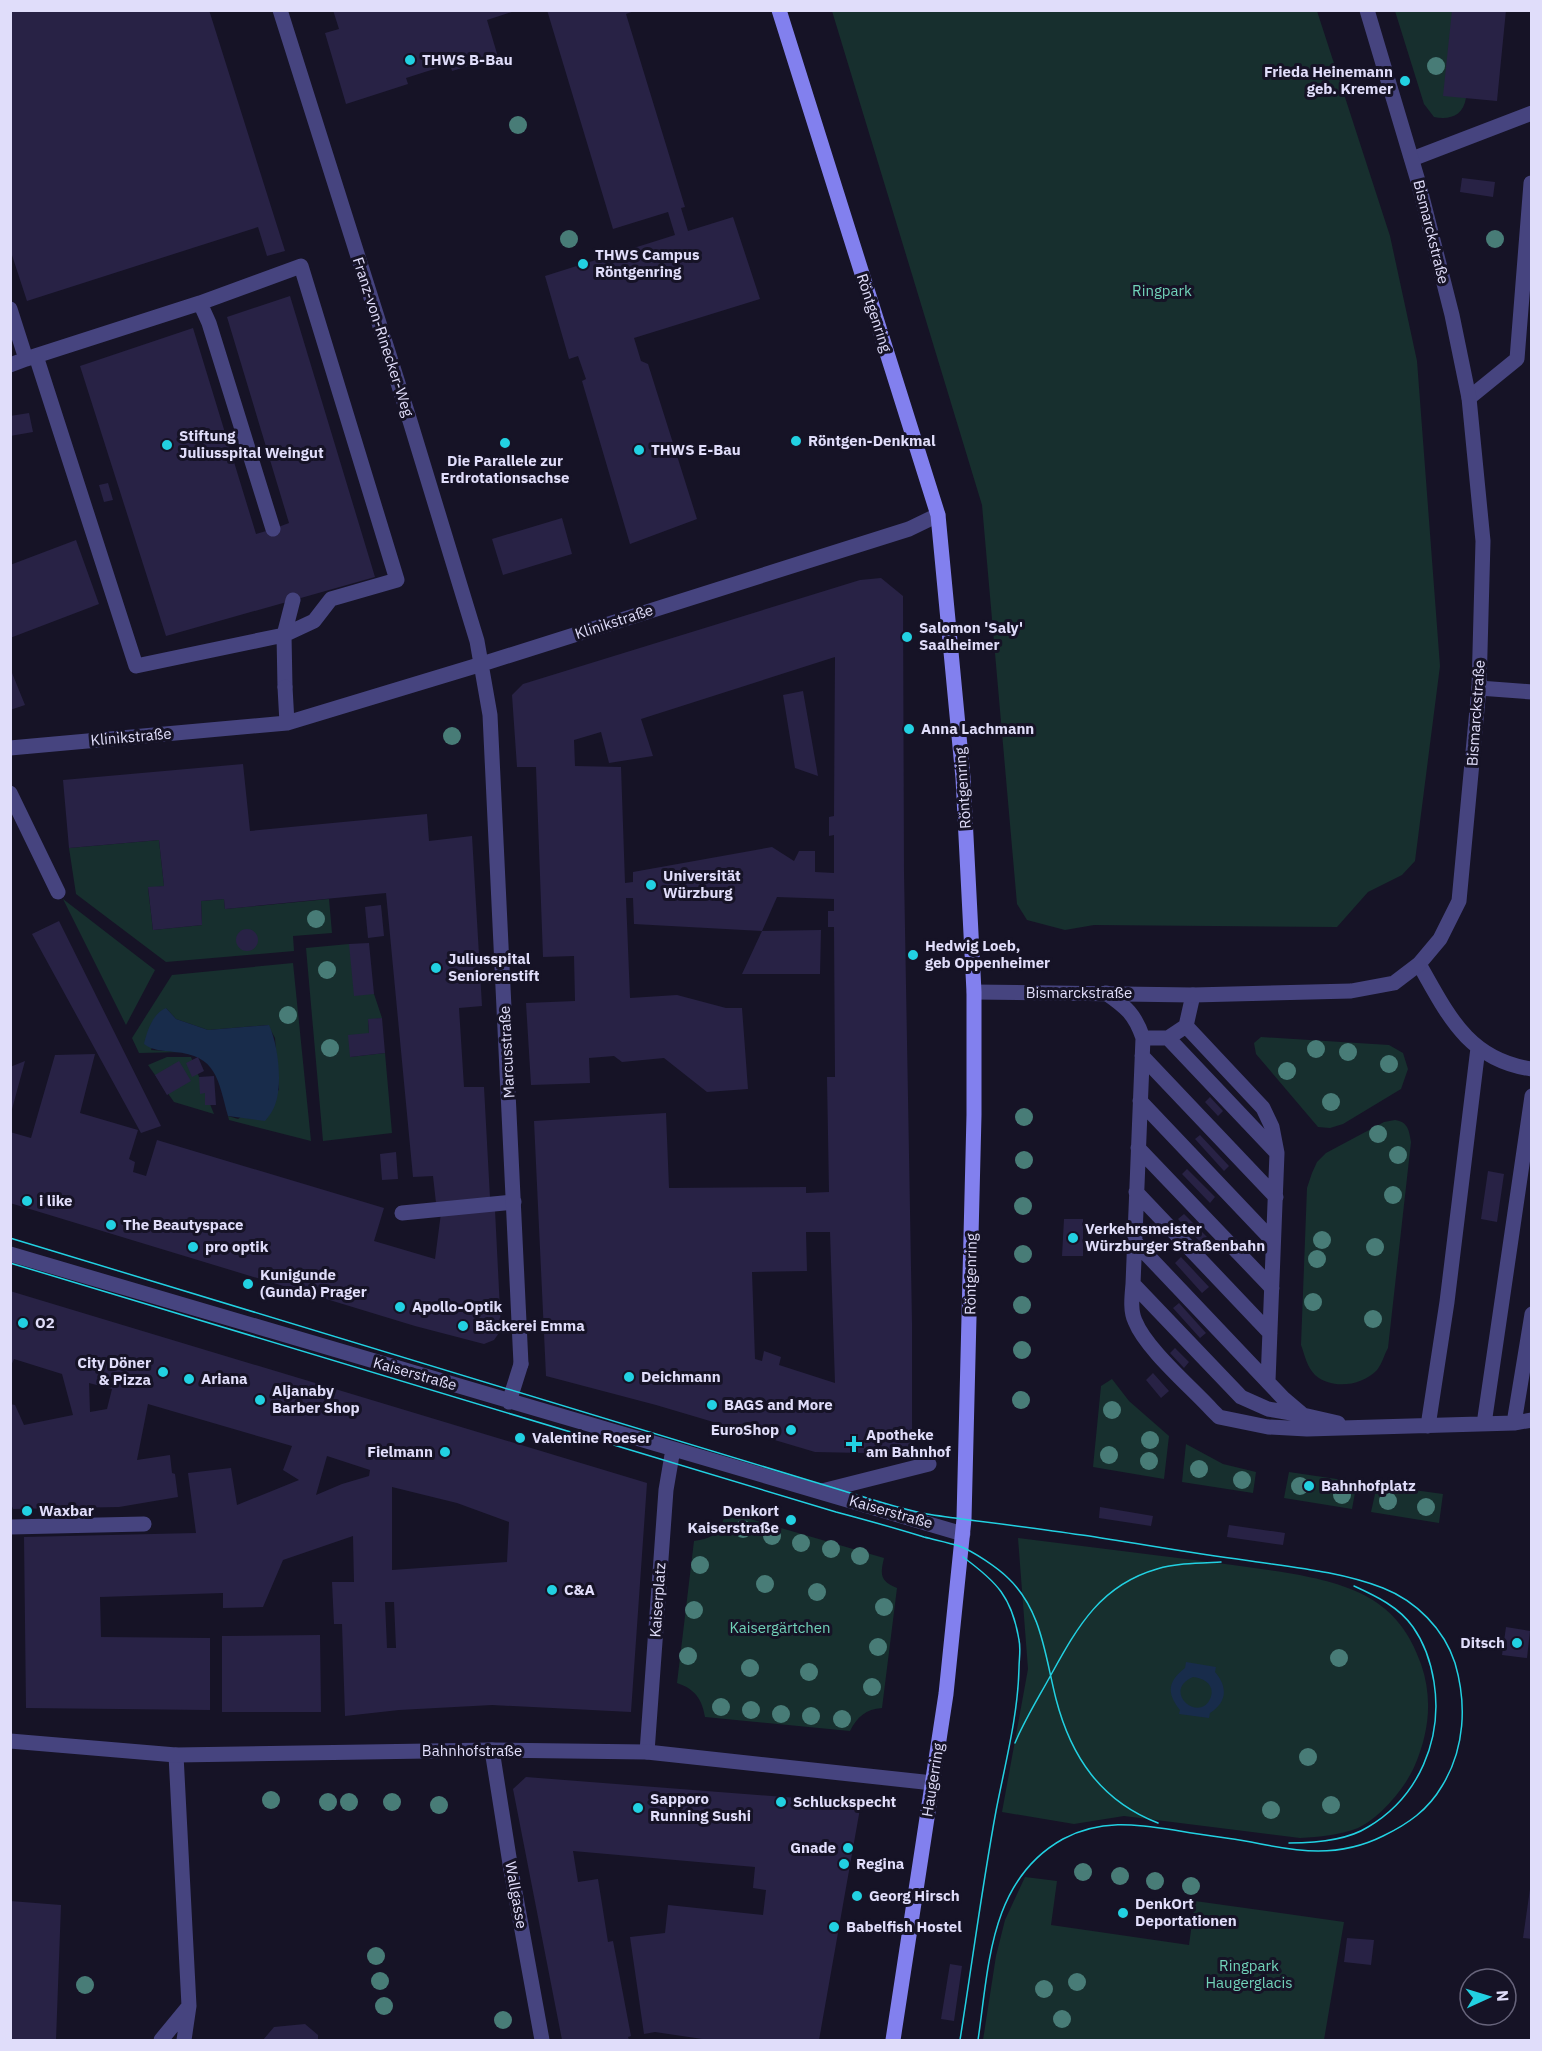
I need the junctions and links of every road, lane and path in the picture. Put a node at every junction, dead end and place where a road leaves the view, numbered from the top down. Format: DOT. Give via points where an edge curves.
graph roads {
  1 [pos="280,10"];
  2 [pos="779,10"];
  3 [pos="1368,10"];
  4 [pos="1532,113"];
  5 [pos="1412,159"];
  6 [pos="1531,183"];
  7 [pos="200,303"];
  8 [pos="10,309"];
  9 [pos="31,358"];
  10 [pos="10,365"];
  11 [pos="1469,398"];
  12 [pos="938,515"];
  13 [pos="273,529"];
  14 [pos="293,600"];
  15 [pos="284,635"];
  16 [pos="482,664"];
  17 [pos="1479,688"];
  18 [pos="1532,692"];
  19 [pos="287,723"];
  20 [pos="10,748"];
  21 [pos="10,793"];
  22 [pos="58,892"];
  23 [pos="1419,964"];
  24 [pos="974,992"];
  25 [pos="1106,993"];
  26 [pos="1193,995"];
  27 [pos="1186,1026"];
  28 [pos="1143,1038"];
  29 [pos="1168,1038"];
  30 [pos="1478,1048"];
  31 [pos="1142,1056"];
  32 [pos="1532,1069"];
  33 [pos="1532,1096"];
  34 [pos="1140,1101"];
  35 [pos="1138,1148"];
  36 [pos="1277,1153"];
  37 [pos="1136,1192"];
  38 [pos="1276,1197"];
  39 [pos="514,1202"];
  40 [pos="402,1213"];
  41 [pos="1134,1241"];
  42 [pos="1273,1241"];
  43 [pos="10,1254"];
  44 [pos="1132,1284"];
  45 [pos="1272,1288"];
  46 [pos="1532,1314"];
  47 [pos="1270,1333"];
  48 [pos="1268,1381"];
  49 [pos="509,1402"];
  50 [pos="1304,1415"];
  51 [pos="1532,1420"];
  52 [pos="1484,1424"];
  53 [pos="1514,1424"];
  54 [pos="1428,1426"];
  55 [pos="1358,1427"];
  56 [pos="673,1449"];
  57 [pos="929,1464"];
  58 [pos="819,1491"];
  59 [pos="144,1524"];
  60 [pos="963,1526"];
  61 [pos="10,1527"];
  62 [pos="10,1740"];
  63 [pos="492,1750"];
  64 [pos="646,1752"];
  65 [pos="176,1755"];
  66 [pos="933,1783"];
  67 [pos="189,2006"];
  68 [pos="161,2040"];
  69 [pos="184,2040"];
  70 [pos="542,2040"];
  71 [pos="893,2040"];
  1 -- 16 [label="street, Franz-von-Rinecker-Weg"];
  2 -- 12 [label="main road, Röntgenring"];
  3 -- 5 [label="street, Bismarckstraße"];
  4 -- 5 [label="street"];
  5 -- 11 [label="street, Bismarckstraße"];
  6 -- 11 [label="street" via="1517,359"];
  7 -- 9 [label="street"];
  7 -- 13 [label="street"];
  7 -- 15 [label="street" via="301,266 397,580 331,599 314,621"];
  8 -- 9 [label="street"];
  9 -- 10 [label="street"];
  9 -- 15 [label="street" via="136,666"];
  11 -- 17 [label="street, Bismarckstraße" via="1483,541"];
  12 -- 16 [label="street, Klinikstraße" via="909,529"];
  12 -- 24 [label="main road, Röntgenring" via="963,778"];
  14 -- 15 [label="street"];
  15 -- 19 [label="street"];
  16 -- 19 [label="street, Klinikstraße"];
  16 -- 39 [label="street, Marcusstraße" via="490,715"];
  17 -- 18 [label="street"];
  17 -- 23 [label="street, Bismarckstraße" via="1459,902 1440,939"];
  19 -- 20 [label="street, Klinikstraße"];
  21 -- 22 [label="street"];
  23 -- 26 [label="street, Bismarckstraße" via="1394,982 1351,990"];
  23 -- 30 [label="street" via="1459,1030"];
  24 -- 25 [label="street, Bismarckstraße"];
  24 -- 60 [label="main road, Röntgenring" via="974,1138"];
  25 -- 26 [label="street, Bismarckstraße"];
  25 -- 28 [label="street" via="1128,1008"];
  26 -- 27 [label="street"];
  27 -- 29 [label="street"];
  27 -- 36 [label="street" via="1263,1108"];
  28 -- 29 [label="street"];
  28 -- 31 [label="street"];
  29 -- 36 [label="street"];
  30 -- 32 [label="street" via="1496,1060"];
  30 -- 54 [label="street"];
  31 -- 34 [label="street"];
  31 -- 38 [label="street"];
  33 -- 52 [label="street"];
  34 -- 35 [label="street"];
  34 -- 42 [label="street"];
  35 -- 37 [label="street"];
  35 -- 45 [label="street"];
  36 -- 38 [label="street"];
  37 -- 41 [label="street"];
  37 -- 47 [label="street"];
  38 -- 42 [label="street"];
  39 -- 40 [label="street"];
  39 -- 49 [label="street, Marcusstraße" via="521,1364"];
  41 -- 44 [label="street"];
  41 -- 48 [label="street"];
  42 -- 45 [label="street"];
  43 -- 49 [label="street, Kaiserstraße"];
  44 -- 50 [label="street" via="1241,1397 1268,1409"];
  44 -- 55 [label="street" via="1134,1321 1151,1346 1220,1418 1307,1430"];
  45 -- 47 [label="street"];
  46 -- 53 [label="street"];
  47 -- 48 [label="street"];
  48 -- 50 [label="street"];
  49 -- 56 [label="street, Kaiserstraße"];
  50 -- 55 [label="street"];
  51 -- 53 [label="street"];
  52 -- 53 [label="street"];
  52 -- 54 [label="street"];
  54 -- 55 [label="street"];
  56 -- 58 [label="street, Kaiserstraße"];
  56 -- 64 [label="street, Kaiserplatz" via="666,1490"];
  57 -- 58 [label="street, Kaiserstraße"];
  58 -- 60 [label="street, Kaiserstraße"];
  59 -- 61 [label="street"];
  60 -- 66 [label="main road, Haugerring" via="953,1640"];
  62 -- 65 [label="street, Bahnhofstraße"];
  63 -- 64 [label="street, Bahnhofstraße"];
  63 -- 65 [label="street, Bahnhofstraße"];
  63 -- 70 [label="street, Wallgasse"];
  64 -- 66 [label="street, Bahnhofstraße"];
  65 -- 67 [label="street"];
  66 -- 71 [label="main road, Haugerring"];
  67 -- 68 [label="street"];
  67 -- 69 [label="street"];
}
